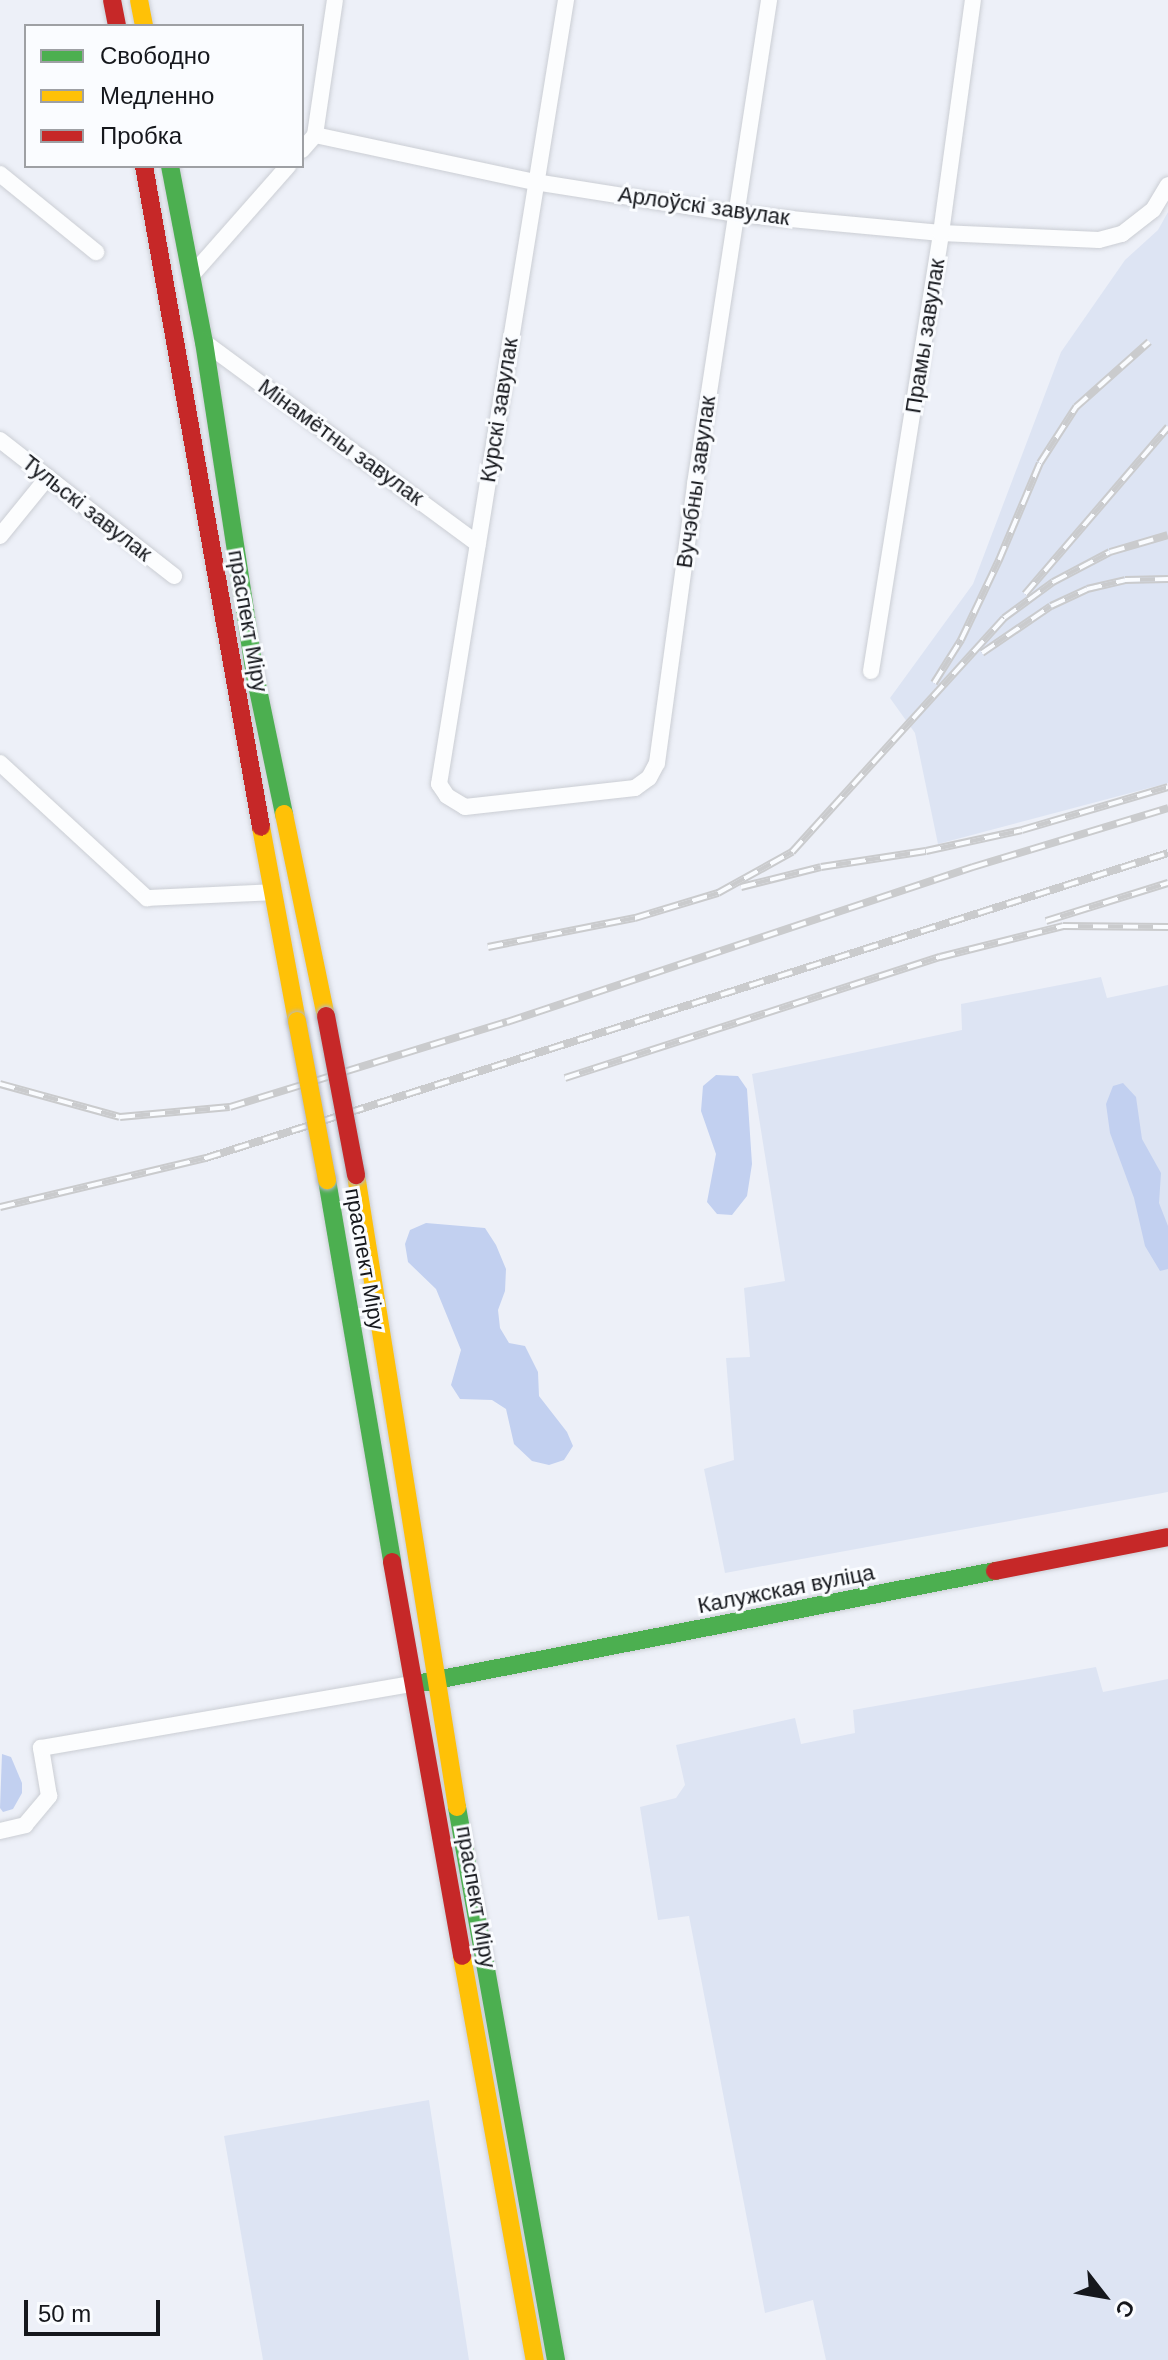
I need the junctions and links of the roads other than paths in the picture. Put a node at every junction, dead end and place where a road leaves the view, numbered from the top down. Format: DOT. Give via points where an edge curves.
graph roads {
  1 [pos="112,0"];
  2 [pos="139,0"];
  3 [pos="335,0"];
  4 [pos="566,0"];
  5 [pos="769,0"];
  6 [pos="973,0"];
  7 [pos="117,24"];
  8 [pos="144,24"];
  9 [pos="315,135"];
  10 [pos="304,148"];
  11 [pos="144,168"];
  12 [pos="170,168"];
  13 [pos="286,168"];
  14 [pos="0,174"];
  15 [pos="535,182"];
  16 [pos="1168,185"];
  17 [pos="737,214"];
  18 [pos="941,233"];
  19 [pos="96,252"];
  20 [pos="191,276"];
  21 [pos="204,342"];
  22 [pos="0,440"];
  23 [pos="48,477"];
  24 [pos="0,536"];
  25 [pos="478,544"];
  26 [pos="174,576"];
  27 [pos="871,671"];
  28 [pos="0,763"];
  29 [pos="465,807"];
  30 [pos="274,892"];
  31 [pos="1168,1537"];
  32 [pos="434,1682"];
  33 [pos="413,1684"];
  34 [pos="0,1831"];
  35 [pos="535,2360"];
  36 [pos="556,2360"];
  1 -- 7 [label="main road"];
  2 -- 8 [label="main road"];
  3 -- 9 [label="street"];
  4 -- 15 [label="street, Курскі завулак"];
  5 -- 17 [label="street, Вучэбны завулак"];
  6 -- 18 [label="street, Прамы завулак"];
  9 -- 10 [label="street"];
  9 -- 15 [label="street, Арлоўскі завулак"];
  11 -- 30 [label="main road, праспект Міру"];
  12 -- 20 [label="main road, праспект Міру"];
  13 -- 20 [label="street"];
  14 -- 19 [label="street"];
  15 -- 17 [label="street, Арлоўскі завулак"];
  15 -- 25 [label="street, Курскі завулак"];
  16 -- 18 [label="street, Арлоўскі завулак" via="1153,210 1122,234 1099,240"];
  17 -- 18 [label="street, Арлоўскі завулак"];
  17 -- 29 [label="street, Вучэбны завулак" via="657,763 635,788"];
  18 -- 27 [label="street, Прамы завулак"];
  20 -- 21 [label="main road, праспект Міру"];
  21 -- 25 [label="street, Мінамётны завулак"];
  21 -- 32 [label="main road, праспект Міру, bridge" via="256,680 356,1175"];
  22 -- 23 [label="street, Тульскі завулак"];
  23 -- 24 [label="street"];
  23 -- 26 [label="street, Тульскі завулак"];
  25 -- 29 [label="street, Курскі завулак" via="439,784"];
  28 -- 30 [label="street" via="147,898"];
  30 -- 33 [label="main road, праспект Міру, bridge"];
  31 -- 32 [label="main road, Калужская вуліца"];
  32 -- 33 [label="main road, Калужская вуліца"];
  32 -- 36 [label="main road, праспект Міру"];
  33 -- 34 [label="street" via="41,1748 49,1796 25,1825"];
  33 -- 35 [label="main road, праспект Міру"];
}
